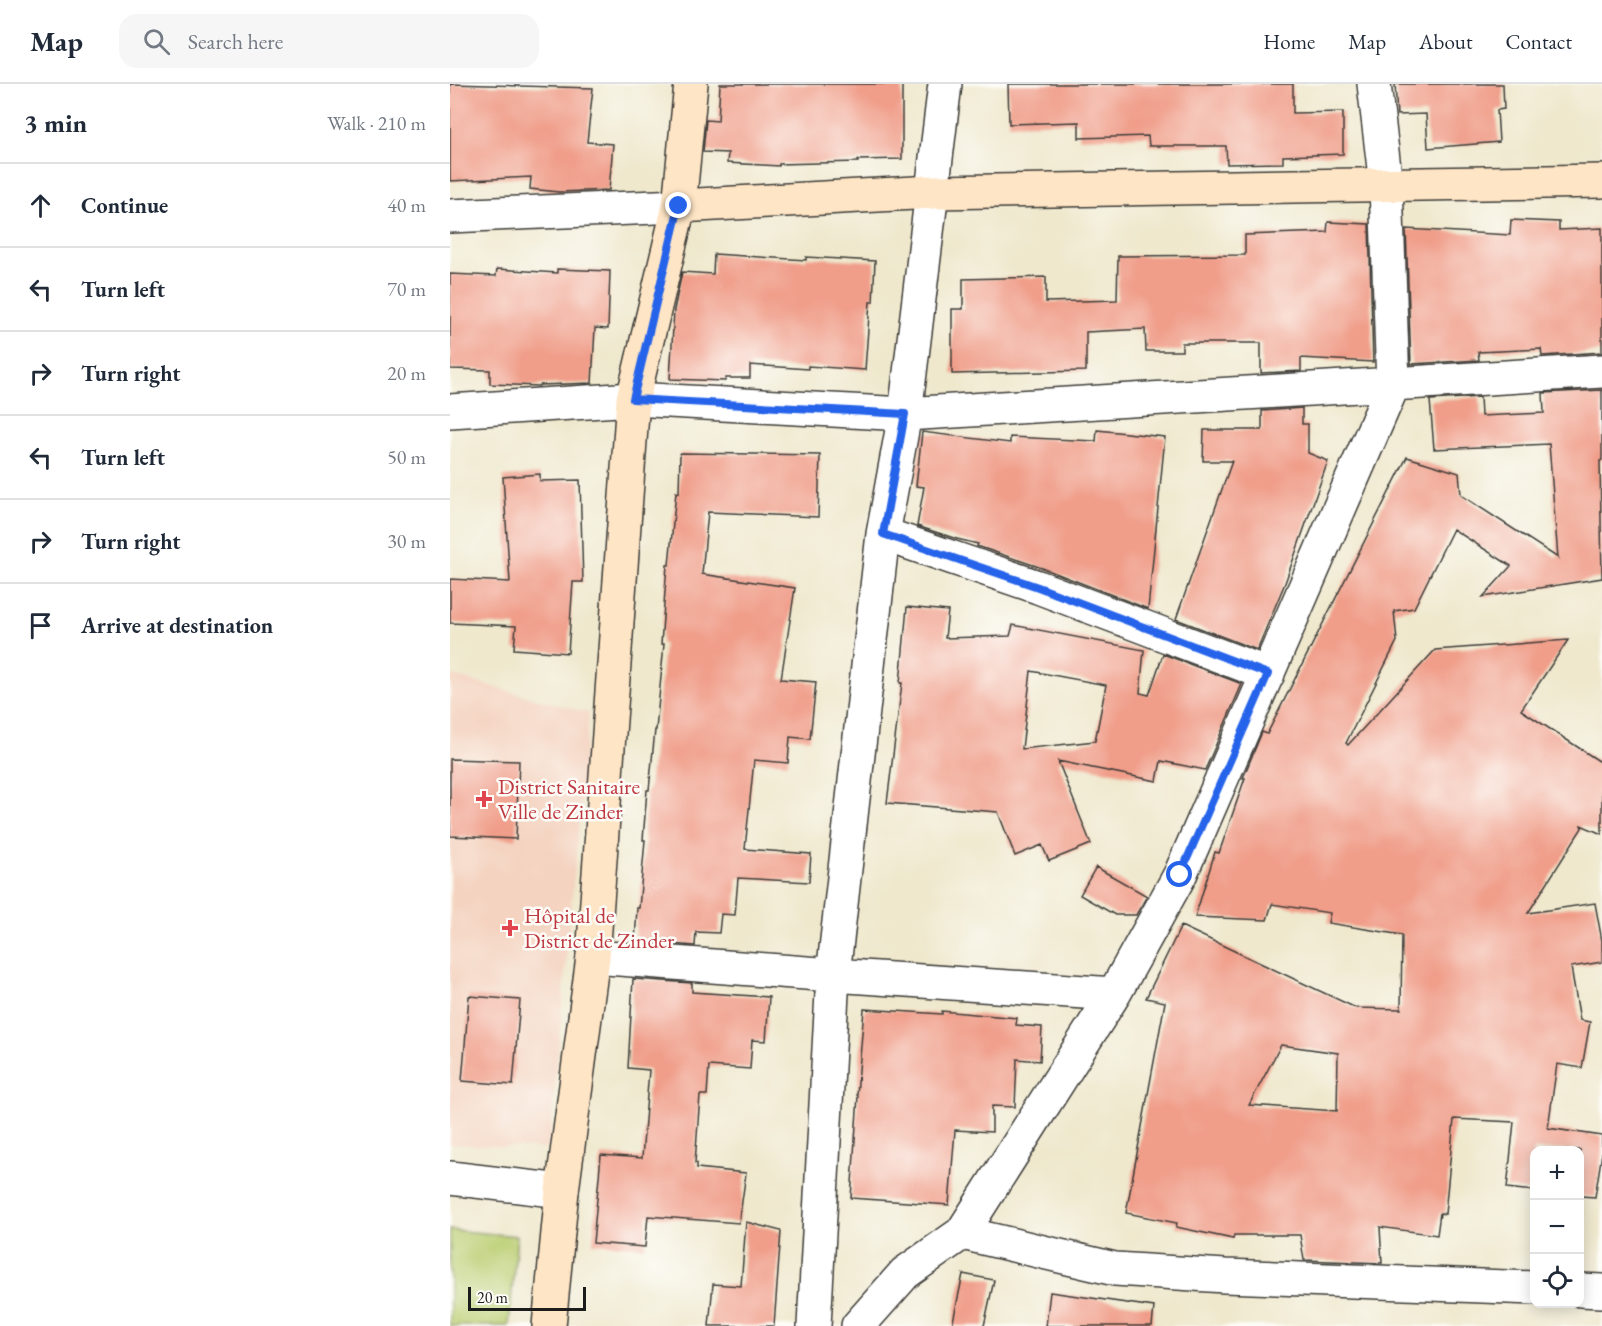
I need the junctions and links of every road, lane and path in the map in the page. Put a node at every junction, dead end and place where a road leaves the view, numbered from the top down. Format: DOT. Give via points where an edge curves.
graph roads {
  1 [pos="691,84"];
  2 [pos="945,84"];
  3 [pos="1374,84"];
  4 [pos="1602,182"];
  5 [pos="1386,185"];
  6 [pos="933,192"];
  7 [pos="679,206"];
  8 [pos="450,216"];
  9 [pos="1602,371"];
  10 [pos="1393,385"];
  11 [pos="633,399"];
  12 [pos="450,411"];
  13 [pos="905,414"];
  14 [pos="883,534"];
  15 [pos="1268,674"];
  16 [pos="593,957"];
  17 [pos="833,975"];
  18 [pos="1114,994"];
  19 [pos="450,1178"];
  20 [pos="562,1191"];
  21 [pos="962,1233"];
  22 [pos="1530,1288"];
  23 [pos="1584,1290"];
  24 [pos="1602,1291"];
  25 [pos="549,1326"];
  26 [pos="814,1326"];
  27 [pos="858,1326"];
  1 -- 7 [label="street"];
  2 -- 6 [label="street"];
  3 -- 5 [label="street"];
  4 -- 5 [label="street"];
  5 -- 6 [label="street"];
  5 -- 10 [label="street"];
  6 -- 7 [label="street"];
  6 -- 13 [label="street"];
  7 -- 8 [label="street"];
  7 -- 11 [label="street"];
  9 -- 10 [label="street"];
  10 -- 13 [label="street"];
  10 -- 15 [label="street"];
  11 -- 12 [label="street"];
  11 -- 13 [label="street"];
  11 -- 16 [label="street"];
  13 -- 14 [label="street"];
  14 -- 15 [label="street" via="1038,587"];
  14 -- 17 [label="street"];
  15 -- 18 [label="street" via="1180,875"];
  16 -- 17 [label="street"];
  16 -- 20 [label="street"];
  17 -- 18 [label="street"];
  17 -- 26 [label="street"];
  18 -- 21 [label="street"];
  19 -- 20 [label="street"];
  20 -- 25 [label="street"];
  21 -- 22 [label="street" via="1115,1269"];
  21 -- 27 [label="street" via="905,1273"];
  23 -- 24 [label="street"];
}
